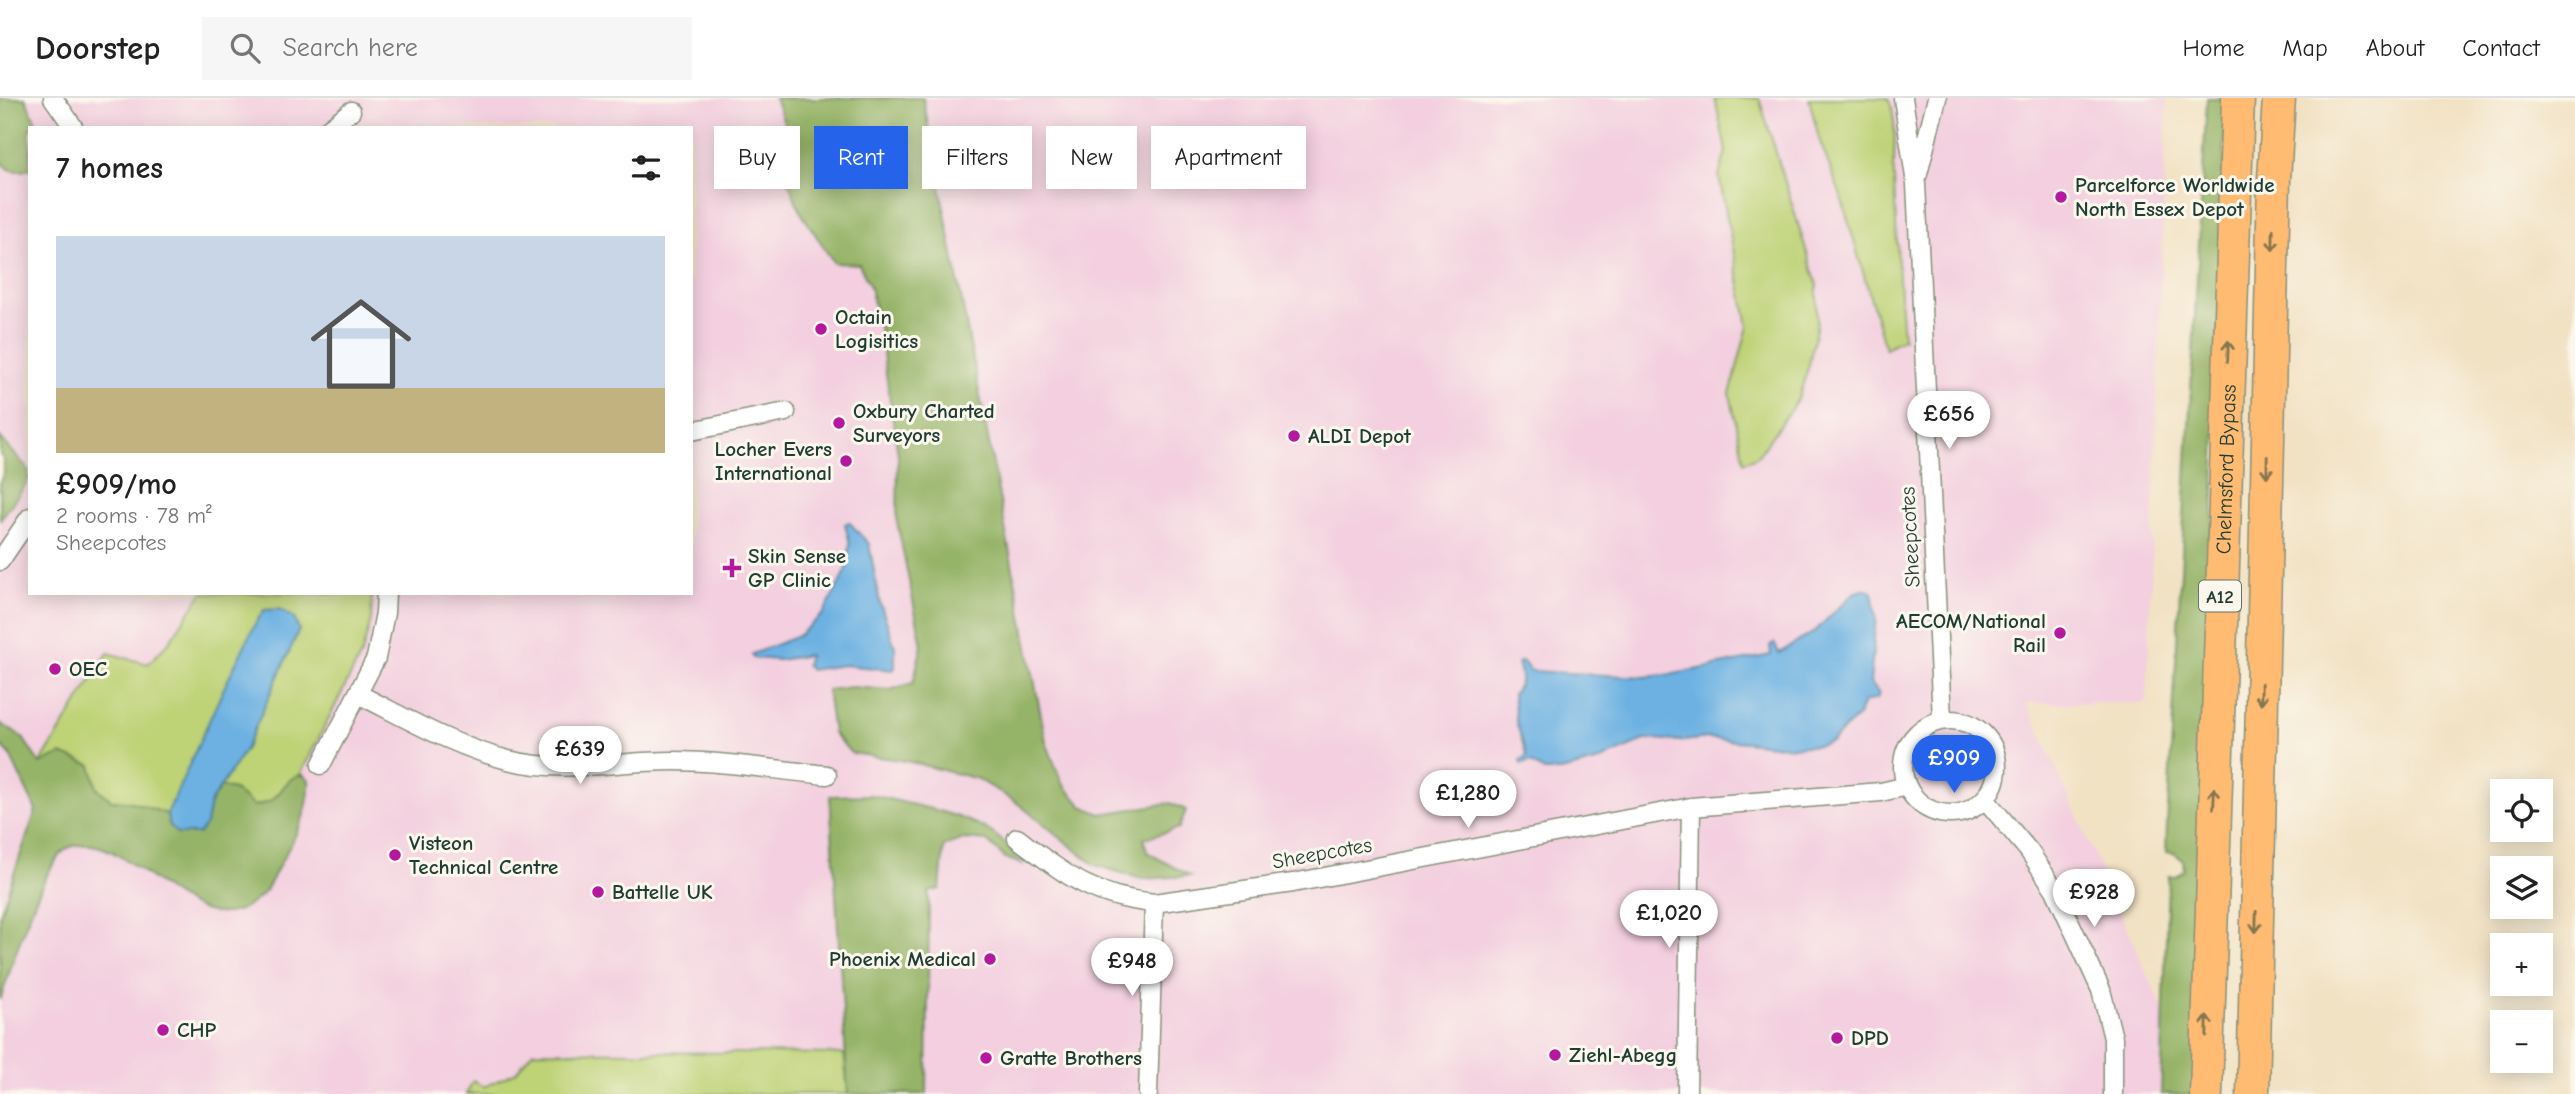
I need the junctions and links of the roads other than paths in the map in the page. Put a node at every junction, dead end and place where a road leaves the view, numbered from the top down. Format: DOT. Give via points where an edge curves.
graph roads {
  1 [pos="52,98"];
  2 [pos="1903,98"];
  3 [pos="1937,98"];
  4 [pos="2238,98"];
  5 [pos="2279,98"];
  6 [pos="351,111"];
  7 [pos="73,126"];
  8 [pos="332,126"];
  9 [pos="1916,184"];
  10 [pos="786,412"];
  11 [pos="693,431"];
  12 [pos="28,520"];
  13 [pos="0,561"];
  14 [pos="386,595"];
  15 [pos="358,694"];
  16 [pos="1942,719"];
  17 [pos="321,765"];
  18 [pos="827,775"];
  19 [pos="1907,786"];
  20 [pos="1985,799"];
  21 [pos="1691,807"];
  22 [pos="1017,838"];
  23 [pos="1154,903"];
  24 [pos="1148,1094"];
  25 [pos="1687,1094"];
  26 [pos="2113,1094"];
  27 [pos="2206,1094"];
  28 [pos="2253,1094"];
  1 -- 7 [label="street"];
  2 -- 9 [label="street, Sheepcotes"];
  3 -- 9 [label="street, Sheepcotes"];
  27 -- 4 [label="highway, Chelmsford Bypass / A12, one-way"];
  5 -- 28 [label="highway, Chelmsford Bypass / A12, one-way"];
  6 -- 8 [label="street"];
  9 -- 16 [label="street, Sheepcotes"];
  10 -- 11 [label="street"];
  12 -- 13 [label="street"];
  14 -- 15 [label="street" via="376,658"];
  15 -- 17 [label="street"];
  15 -- 18 [label="street" via="469,748 542,766 677,761"];
  16 -- 19 [label="street" via="1921,728 1909,743 1902,771"];
  16 -- 20 [label="street" via="1959,719 1979,728 1992,743 1998,772"];
  19 -- 20 [label="street" via="1922,806 1936,812 1955,814"];
  19 -- 21 [label="street, Sheepcotes"];
  20 -- 26 [label="street" via="2029,851 2054,890 2101,990 2113,1038"];
  21 -- 23 [label="street, Sheepcotes" via="1293,883"];
  21 -- 25 [label="street"];
  22 -- 23 [label="street, Sheepcotes" via="1091,889"];
  23 -- 24 [label="street"];
}
